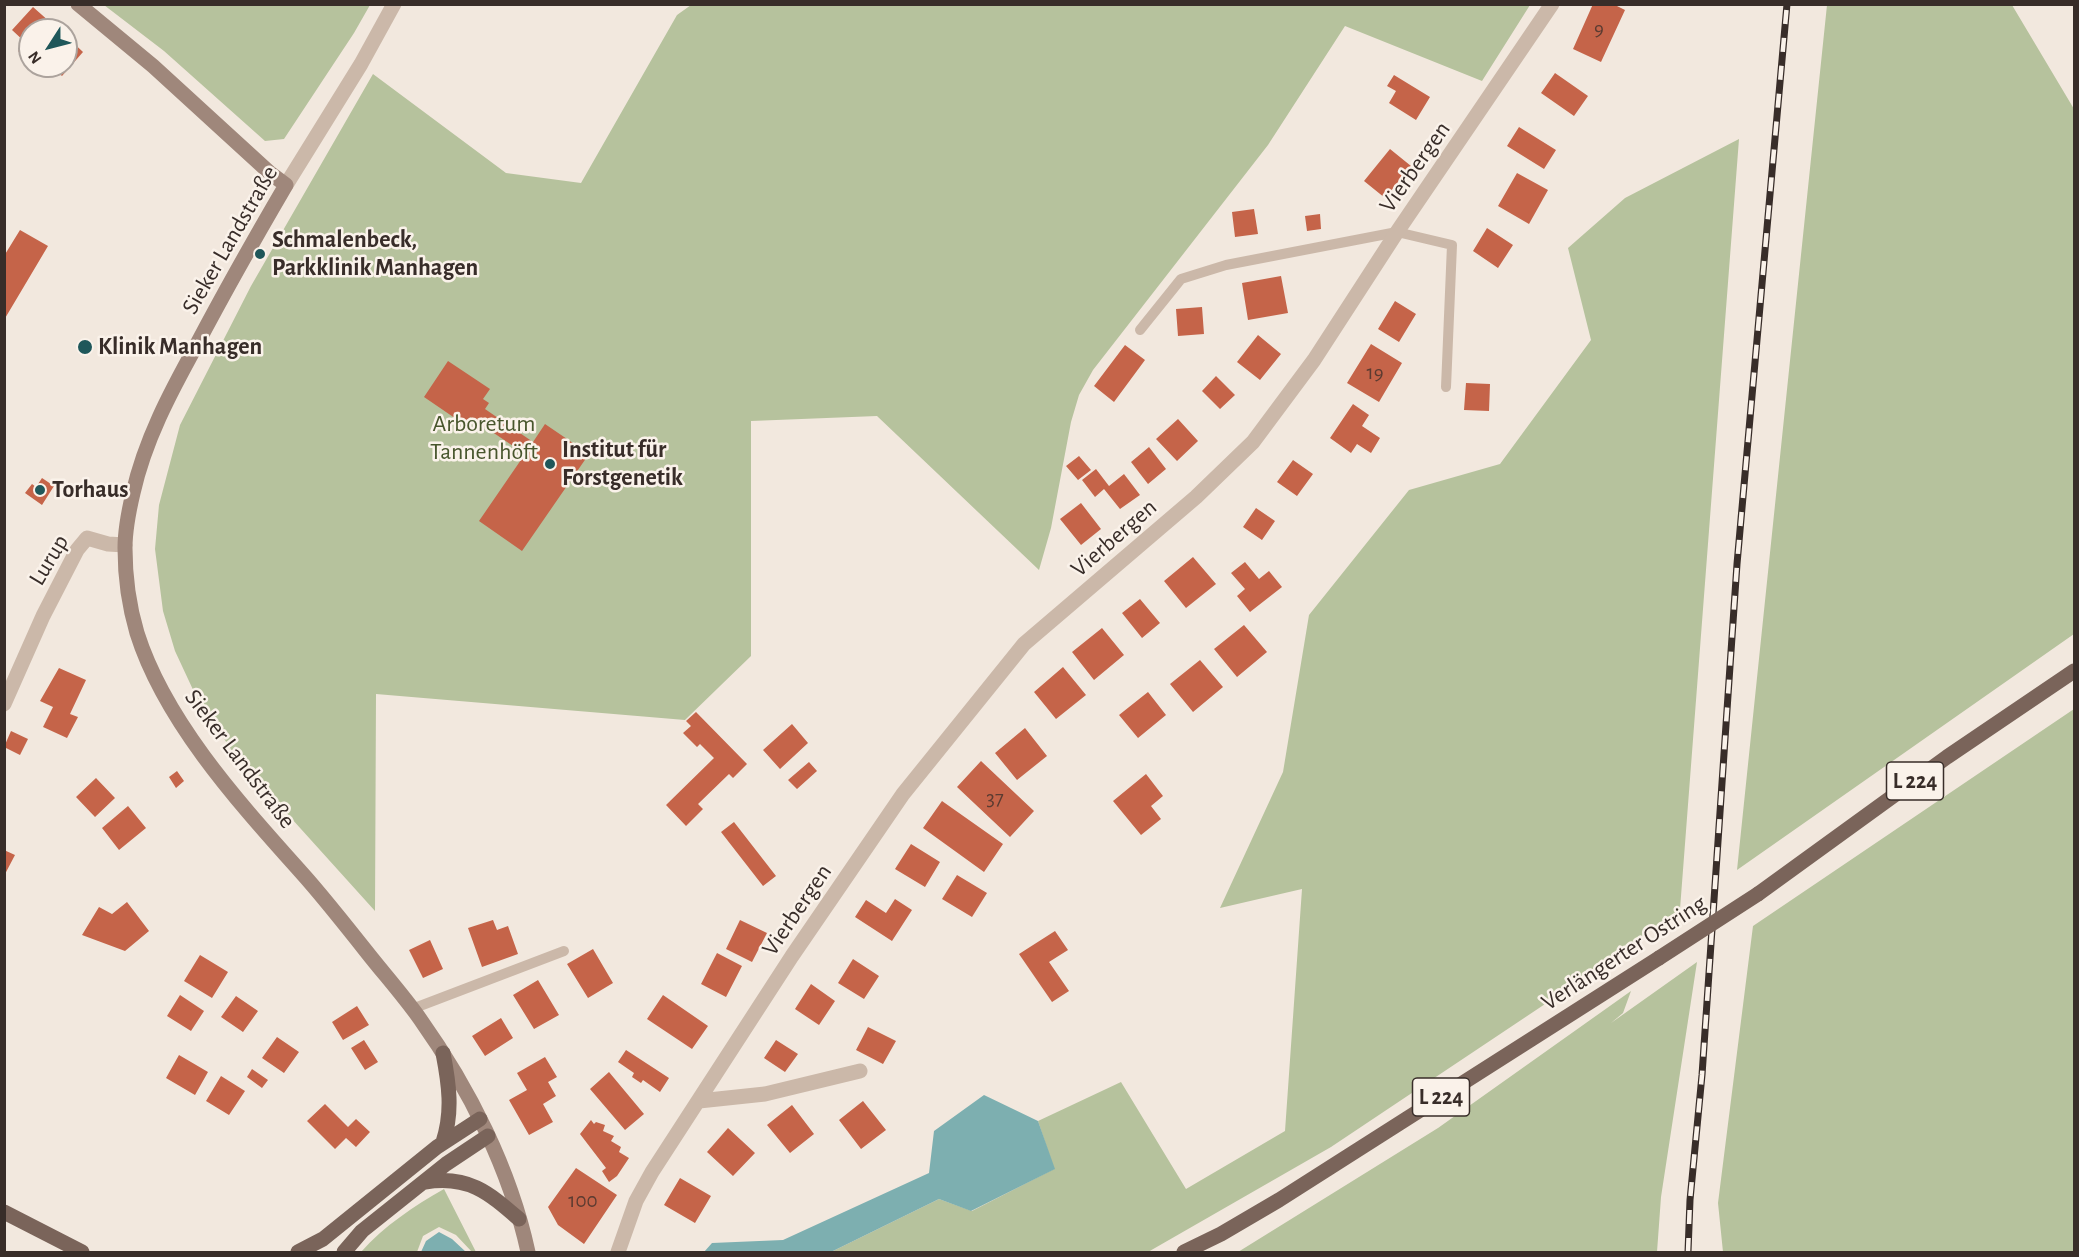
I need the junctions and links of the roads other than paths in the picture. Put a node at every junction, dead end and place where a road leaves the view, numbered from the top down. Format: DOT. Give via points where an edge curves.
graph roads {
  1 [pos="78,4"];
  2 [pos="394,4"];
  3 [pos="1552,4"];
  4 [pos="286,185"];
  5 [pos="1397,232"];
  6 [pos="1140,330"];
  7 [pos="1446,387"];
  8 [pos="125,544"];
  9 [pos="2074,671"];
  10 [pos="4,704"];
  11 [pos="564,951"];
  12 [pos="412,1009"];
  13 [pos="443,1053"];
  14 [pos="860,1071"];
  15 [pos="699,1101"];
  16 [pos="480,1119"];
  17 [pos="488,1136"];
  18 [pos="443,1142"];
  19 [pos="422,1182"];
  20 [pos="4,1212"];
  21 [pos="519,1219"];
  22 [pos="1221,1234"];
  23 [pos="617,1248"];
  24 [pos="82,1252"];
  25 [pos="298,1252"];
  26 [pos="344,1252"];
  27 [pos="528,1252"];
  28 [pos="1184,1252"];
  29 [pos="1198,1252"];
  1 -- 4 [label="main road"];
  2 -- 4 [label="street, Sieker Landstraße"];
  3 -- 5 [label="street, Vierbergen"];
  4 -- 8 [label="main road, Sieker Landstraße" via="163,407 138,473"];
  5 -- 6 [label="lane" via="1226,265 1181,279"];
  5 -- 7 [label="lane" via="1452,245"];
  5 -- 15 [label="street, Vierbergen" via="1314,360 1253,442 1196,497 1024,644 903,794"];
  8 -- 10 [label="street, Lurup" via="87,538 77,550"];
  8 -- 12 [label="main road, Sieker Landstraße" via="137,633 175,714 268,836 337,914"];
  9 -- 22 [label="main road, Verlängerter Ostring / L 224, bridge" via="1758,894"];
  11 -- 12 [label="lane"];
  12 -- 13 [label="main road, Sieker Landstraße"];
  13 -- 16 [label="main road, Sieker Landstraße"];
  13 -- 18 [label="main road" via="450,1105"];
  14 -- 15 [label="street" via="765,1094"];
  15 -- 23 [label="street, Vierbergen" via="642,1191"];
  16 -- 17 [label="main road, Sieker Landstraße"];
  16 -- 18 [label="main road"];
  17 -- 19 [label="main road"];
  17 -- 21 [label="main road, Sieker Landstraße"];
  18 -- 25 [label="main road" via="323,1239"];
  19 -- 21 [label="main road" via="442,1179 471,1185"];
  19 -- 26 [label="main road" via="362,1231"];
  20 -- 24 [label="main road"];
  21 -- 27 [label="main road, Sieker Landstraße"];
  22 -- 28 [label="main road, Verlängerter Ostring / L 224"];
  22 -- 29 [label="main road"];
}
